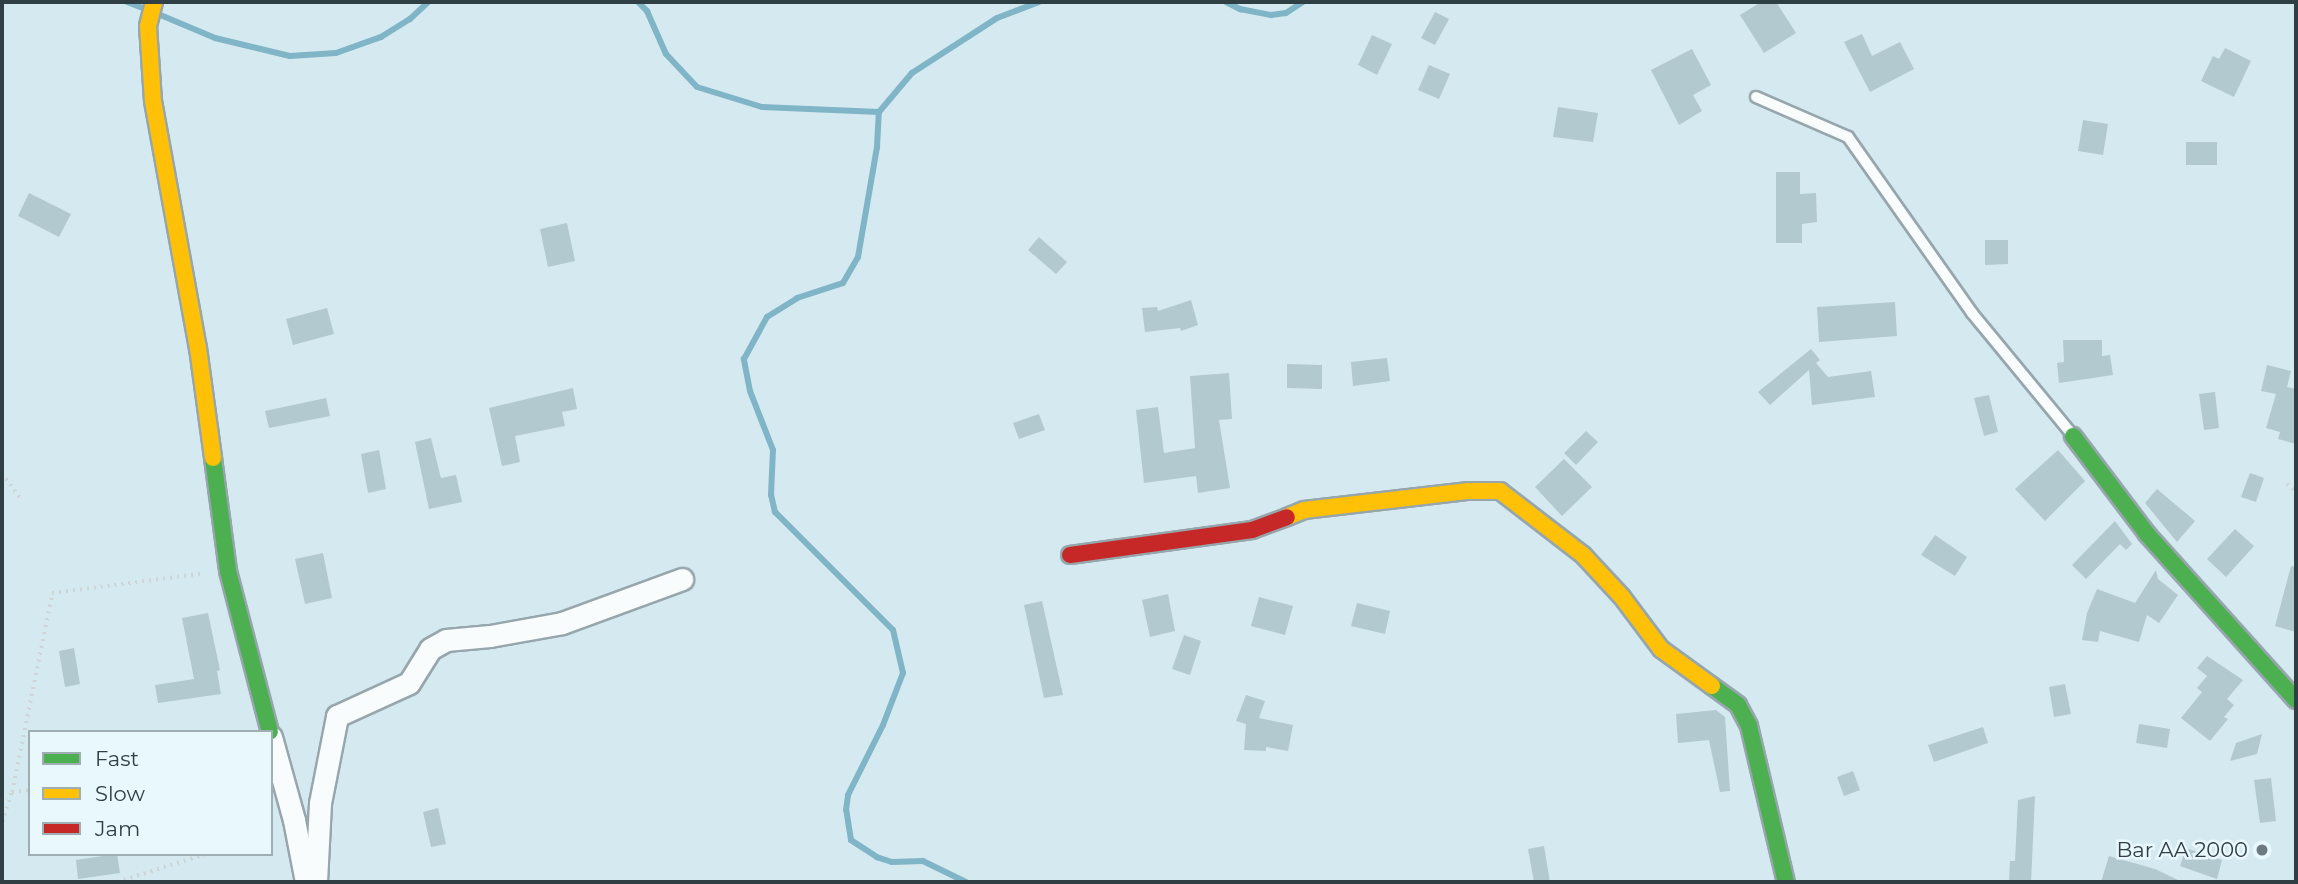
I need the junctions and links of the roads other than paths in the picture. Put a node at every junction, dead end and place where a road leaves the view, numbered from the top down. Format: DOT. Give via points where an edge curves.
graph roads {
  1 [pos="154,2"];
  2 [pos="1756,97"];
  3 [pos="2073,436"];
  4 [pos="1070,555"];
  5 [pos="682,579"];
  6 [pos="2296,700"];
  7 [pos="269,730"];
  8 [pos="273,744"];
  9 [pos="306,882"];
  10 [pos="316,882"];
  11 [pos="1786,882"];
  1 -- 7 [label="street" via="148,26 153,102 198,348 228,570"];
  2 -- 3 [label="lane" via="1848,137 1972,313"];
  3 -- 6 [label="street" via="2147,534"];
  4 -- 11 [label="street" via="1252,530 1304,510 1500,491 1583,555 1661,649 1738,705 1749,726"];
  5 -- 10 [label="street" via="562,622 446,640 430,649 410,683 337,716 320,803"];
  8 -- 9 [label="street"];
}
